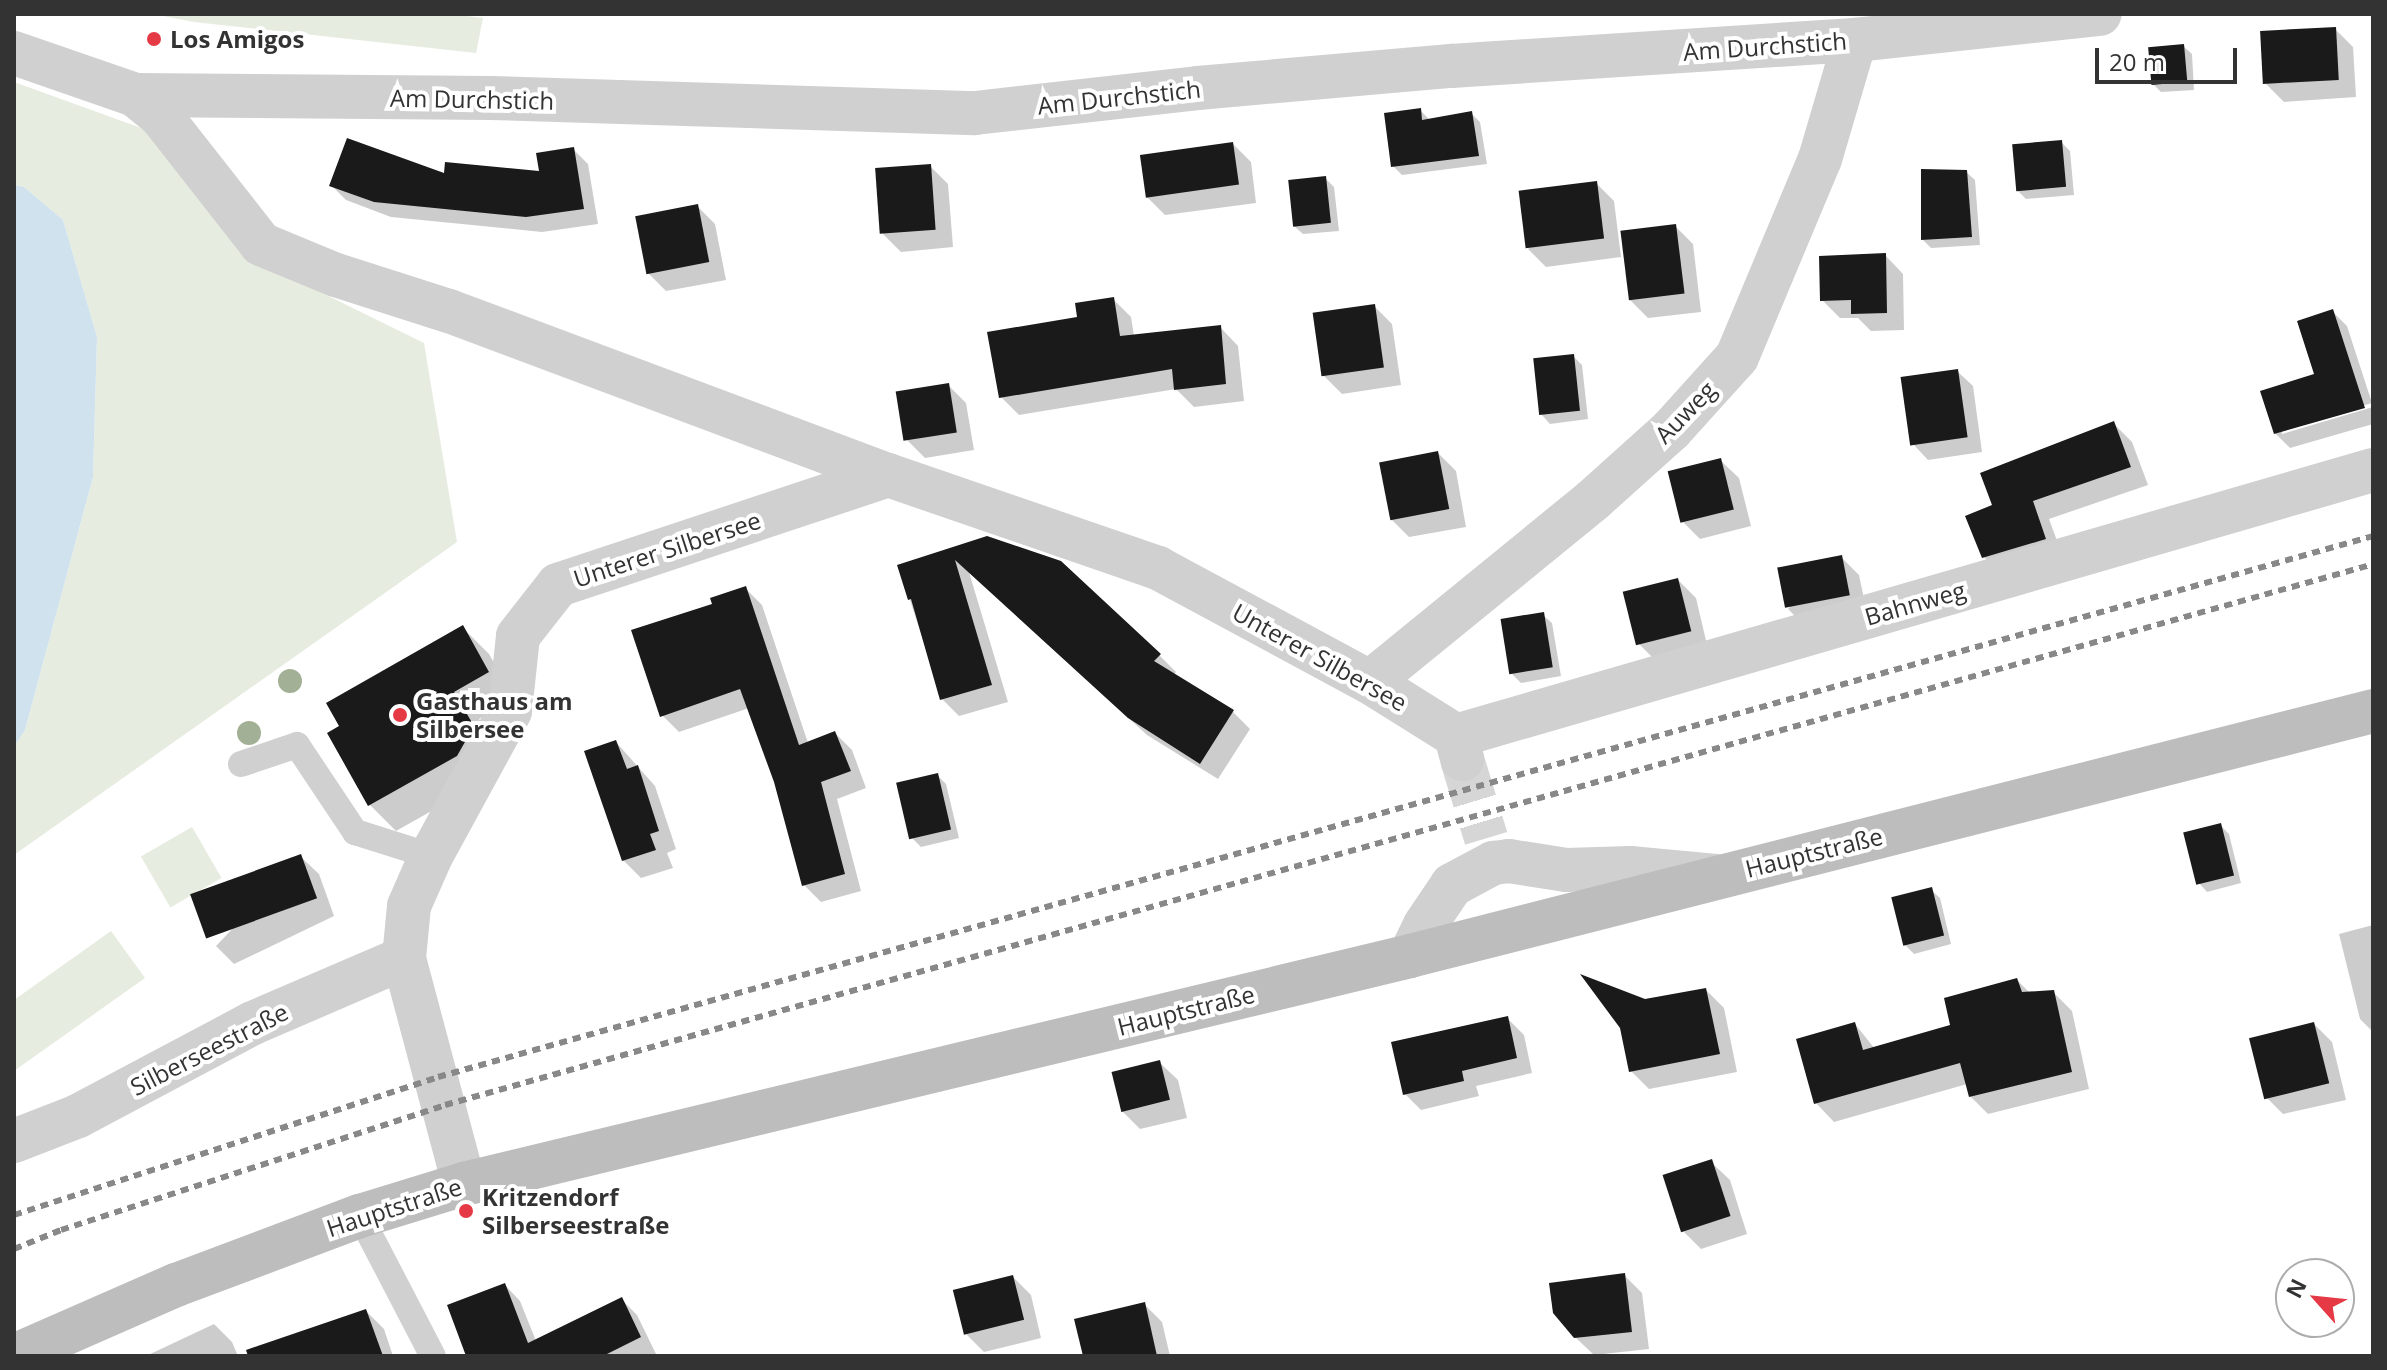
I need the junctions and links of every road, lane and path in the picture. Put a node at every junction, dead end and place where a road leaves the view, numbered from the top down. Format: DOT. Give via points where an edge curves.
graph roads {
  1 [pos="2100,14"];
  2 [pos="1855,40"];
  3 [pos="14,53"];
  4 [pos="135,95"];
  5 [pos="2373,470"];
  6 [pos="888,475"];
  7 [pos="1370,682"];
  8 [pos="2373,711"];
  9 [pos="1459,748"];
  10 [pos="241,764"];
  11 [pos="431,856"];
  12 [pos="1718,876"];
  13 [pos="1410,956"];
  14 [pos="404,958"];
  15 [pos="14,1141"];
  16 [pos="464,1184"];
  17 [pos="360,1216"];
  18 [pos="14,1356"];
  19 [pos="433,1356"];
  1 -- 2 [label="street, Am Durchstich"];
  2 -- 4 [label="street, Am Durchstich" via="1451,66 975,113 491,98"];
  2 -- 7 [label="street, Auweg" via="1820,159 1737,357 1671,430 1593,500"];
  3 -- 4 [label="street"];
  4 -- 6 [label="street, Unterer Silbersee" via="160,115 261,244"];
  5 -- 9 [label="street, Bahnweg"];
  6 -- 7 [label="street, Unterer Silbersee" via="1158,568"];
  6 -- 11 [label="street, Unterer Silbersee" via="558,585 518,636 510,711"];
  7 -- 9 [label="street, Unterer Silbersee"];
  8 -- 12 [label="main road, Hauptstraße"];
  10 -- 11 [label="lane" via="297,745 355,832"];
  11 -- 14 [label="street, Unterer Silbersee" via="409,906"];
  12 -- 13 [label="main road, Hauptstraße"];
  12 -- 13 [label="street" via="1630,868 1566,870 1509,861 1489,851 1452,885"];
  13 -- 16 [label="main road, Hauptstraße"];
  14 -- 15 [label="street, Silberseestraße" via="253,1023 78,1116"];
  14 -- 16 [label="street, Unterer Silbersee"];
  16 -- 17 [label="main road, Hauptstraße"];
  17 -- 18 [label="main road, Hauptstraße" via="176,1285"];
  17 -- 19 [label="lane"];
}
